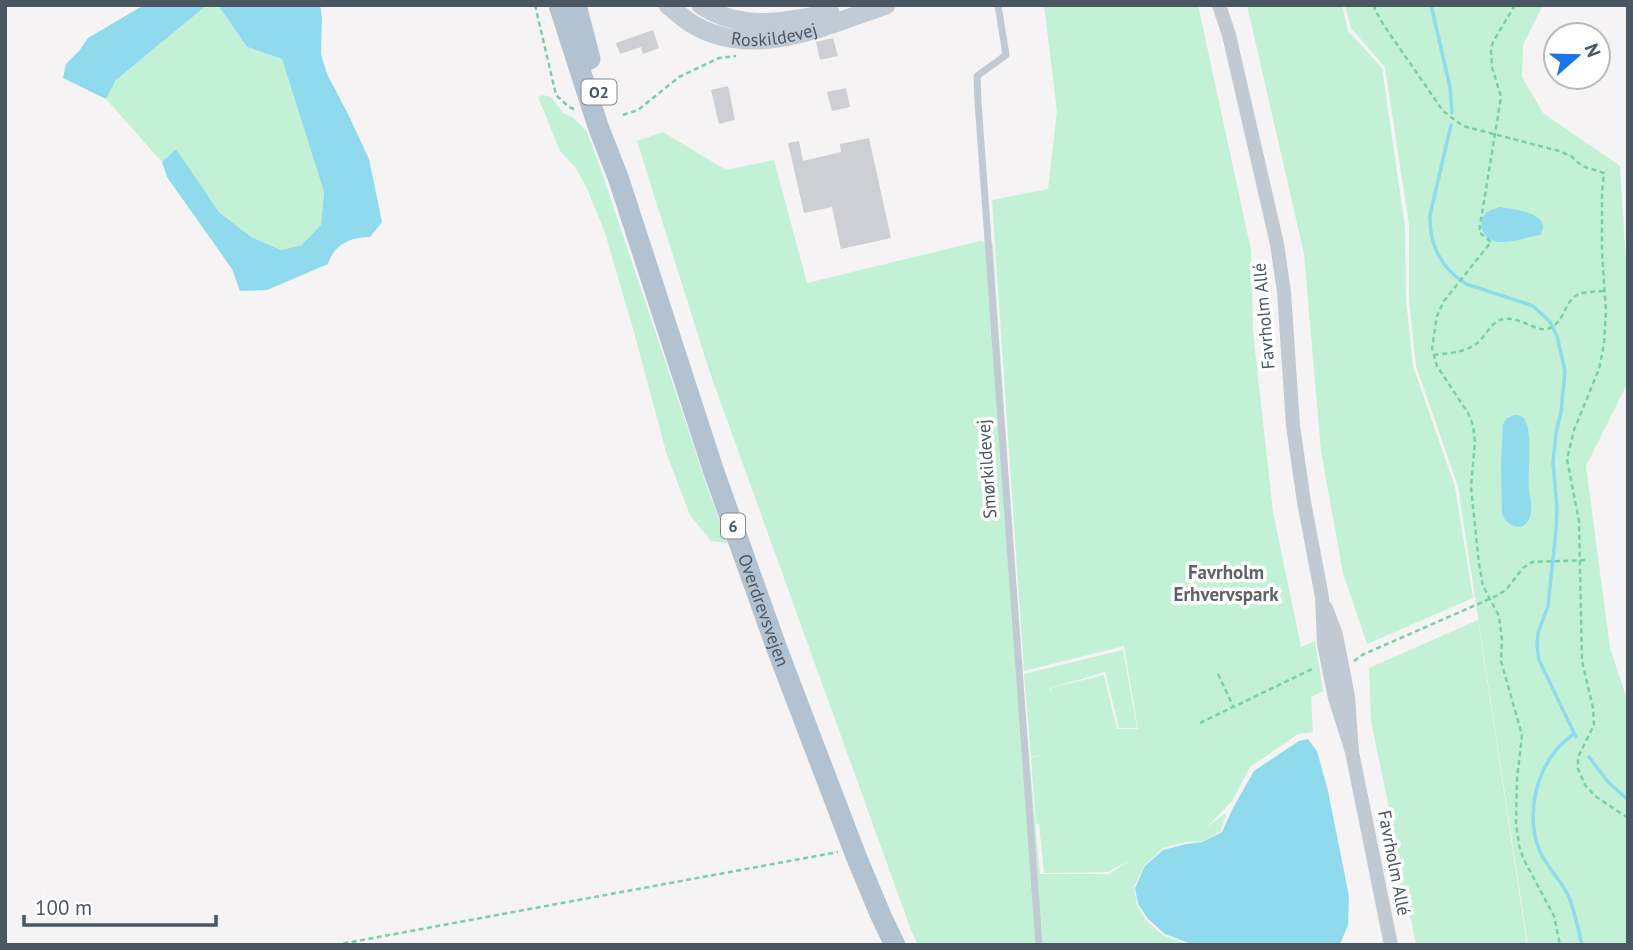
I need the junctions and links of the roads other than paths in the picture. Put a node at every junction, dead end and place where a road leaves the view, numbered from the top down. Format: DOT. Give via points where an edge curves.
graph roads {
  1 [pos="559,5"];
  2 [pos="570,5"];
  3 [pos="576,5"];
  4 [pos="668,5"];
  5 [pos="701,5"];
  6 [pos="872,5"];
  7 [pos="886,5"];
  8 [pos="998,5"];
  9 [pos="1219,5"];
  10 [pos="1224,5"];
  11 [pos="1229,35"];
  12 [pos="587,46"];
  13 [pos="619,180"];
  14 [pos="881,916"];
  15 [pos="1391,944"];
  16 [pos="888,945"];
  17 [pos="895,945"];
  18 [pos="1039,945"];
  1 -- 13 [label="main road, Overdrevsvejen / 6"];
  2 -- 12 [label="main road"];
  3 -- 12 [label="main road, Overdrevsvejen / O2"];
  4 -- 7 [label="street, Roskildevej" via="690,23 749,41 780,39"];
  5 -- 6 [label="street, Roskildevej" via="733,19 761,24"];
  8 -- 18 [label="lane, Smørkildevej" via="1006,55 977,76 978,102"];
  9 -- 11 [label="street, Favrholm Allé"];
  10 -- 11 [label="street, Favrholm Allé"];
  11 -- 15 [label="street, Favrholm Allé" via="1277,244 1297,457 1322,597 1322,628 1335,664 1335,698 1352,752"];
  12 -- 13 [label="main road, Overdrevsvejen / O2"];
  13 -- 14 [label="main road, Overdrevsvejen / 6" via="714,472"];
  14 -- 16 [label="main road, Overdrevsvejen / 6"];
  14 -- 17 [label="main road, Overdrevsvejen"];
}
